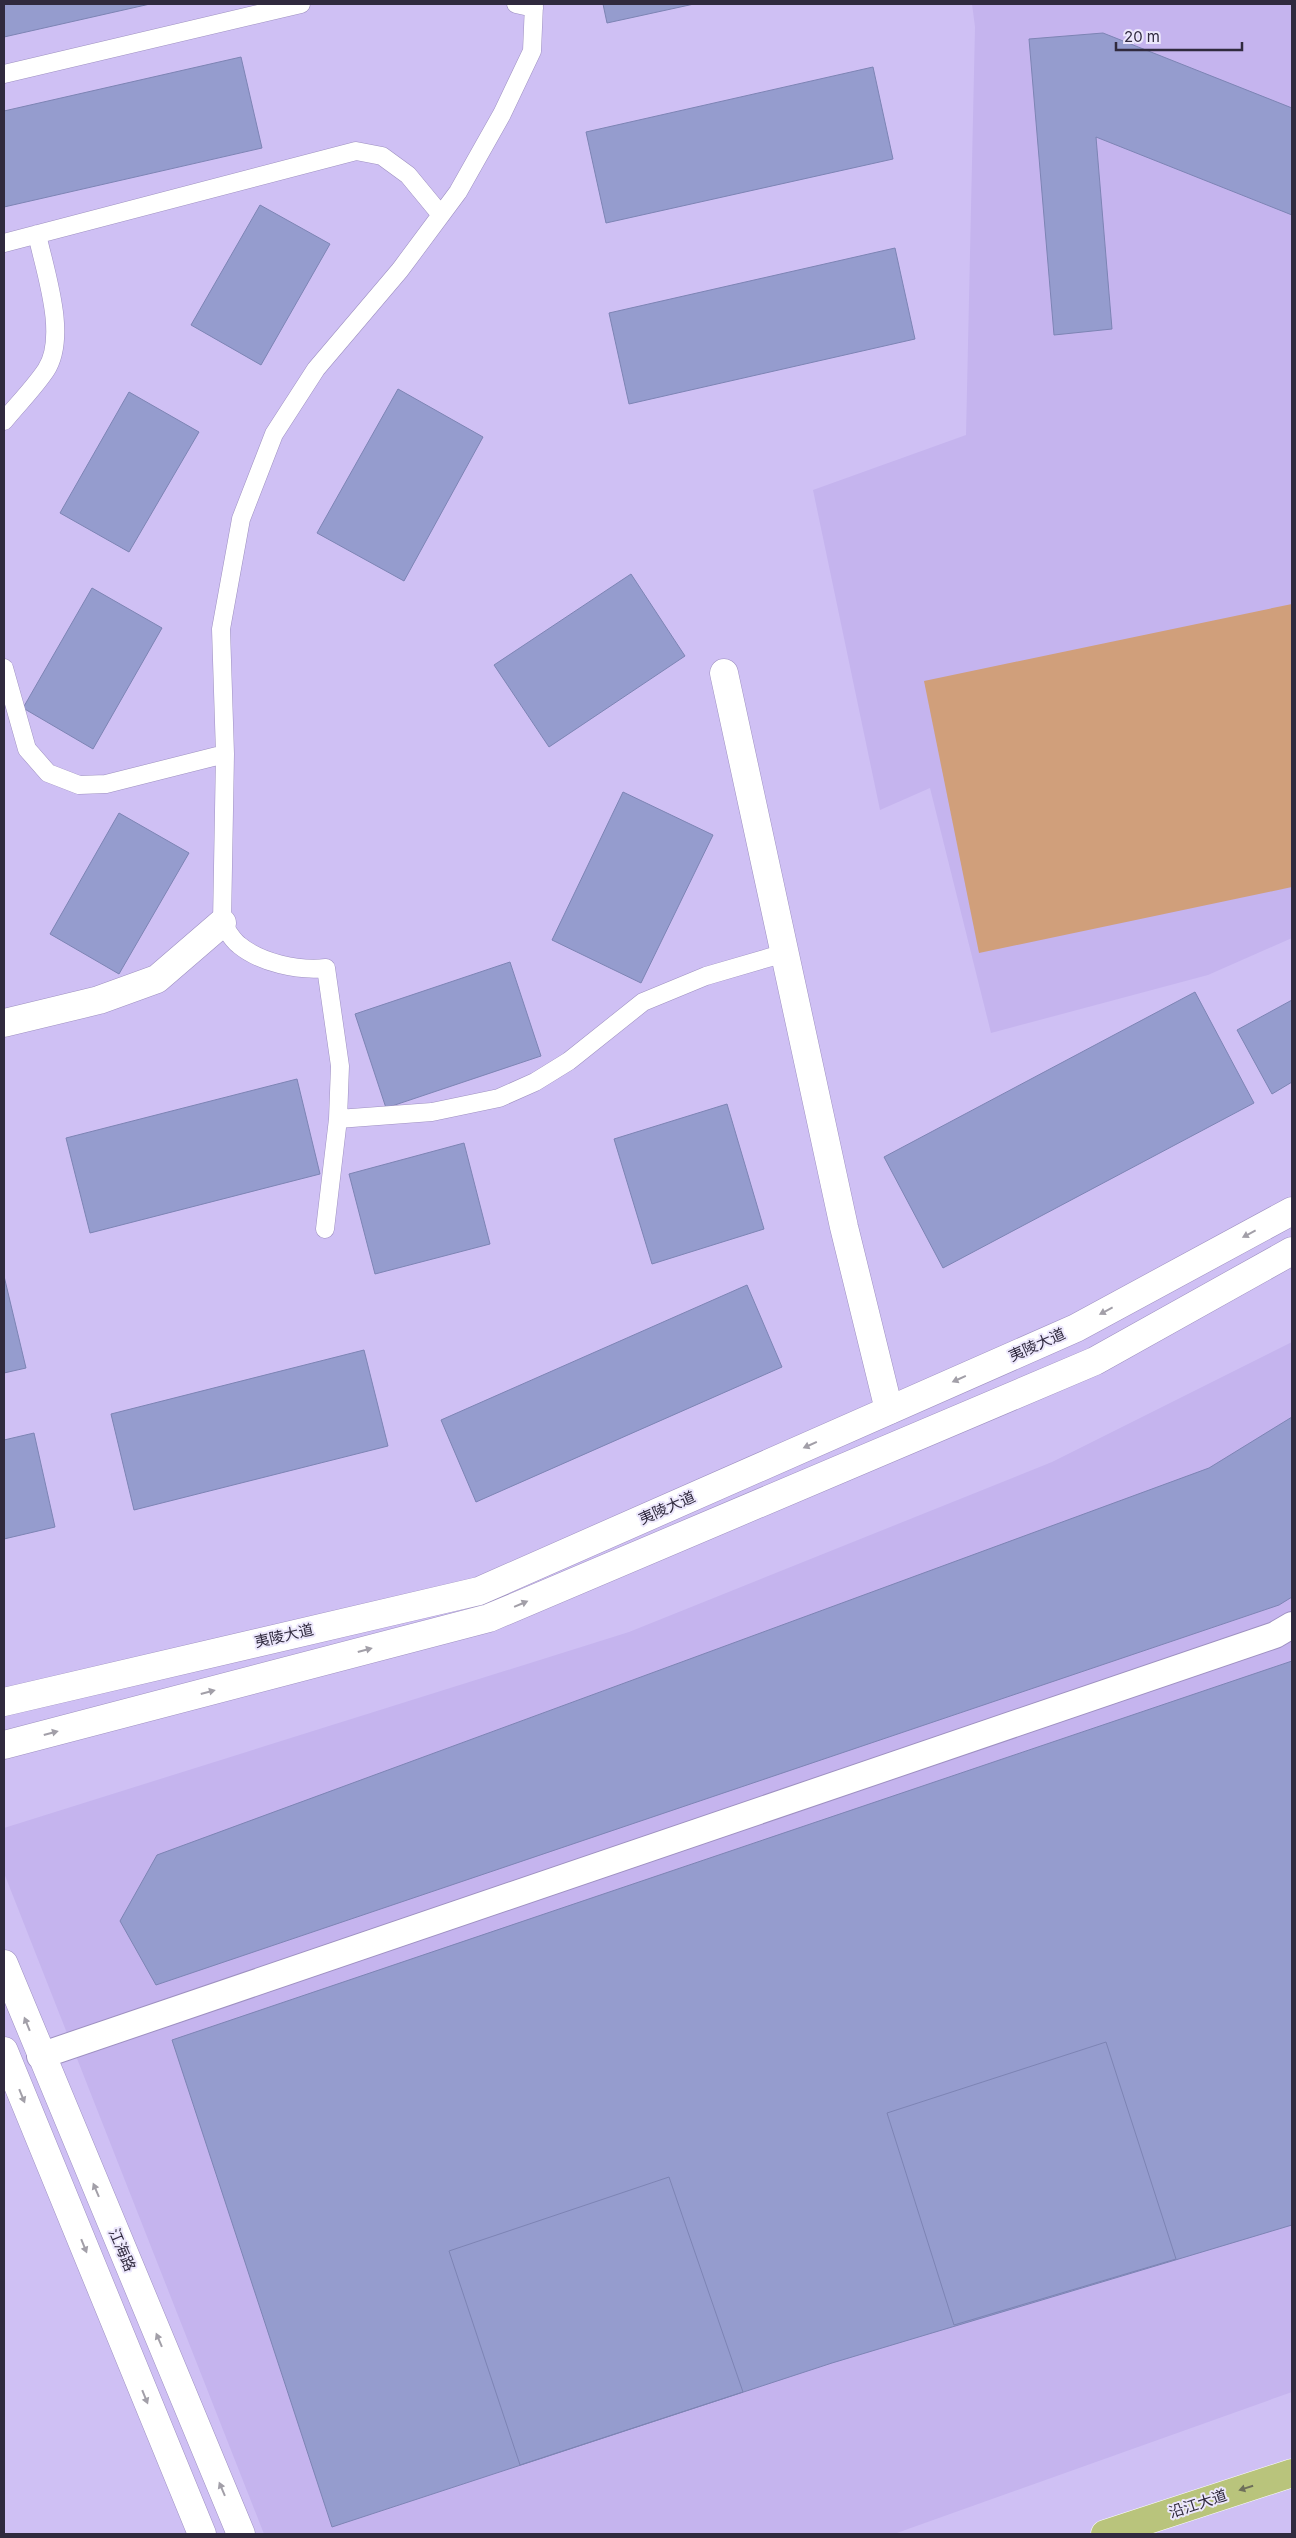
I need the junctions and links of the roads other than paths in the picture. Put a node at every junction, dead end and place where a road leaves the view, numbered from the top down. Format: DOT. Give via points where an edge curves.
graph roads {
  1 [pos="302,4"];
  2 [pos="516,4"];
  3 [pos="534,6"];
  4 [pos="4,74"];
  5 [pos="441,216"];
  6 [pos="37,234"];
  7 [pos="4,243"];
  8 [pos="4,421"];
  9 [pos="4,668"];
  10 [pos="724,673"];
  11 [pos="226,754"];
  12 [pos="222,923"];
  13 [pos="785,953"];
  14 [pos="4,1023"];
  15 [pos="338,1119"];
  16 [pos="1292,1211"];
  17 [pos="324,1229"];
  18 [pos="1292,1251"];
  19 [pos="889,1410"];
  20 [pos="1292,1625"];
  21 [pos="4,1702"];
  22 [pos="4,1745"];
  23 [pos="4,1964"];
  24 [pos="4,2051"];
  25 [pos="40,2056"];
  26 [pos="1292,2473"];
  27 [pos="202,2534"];
  28 [pos="241,2534"];
  29 [pos="1105,2534"];
  1 -- 4 [label="lane"];
  2 -- 3 [label="lane"];
  3 -- 5 [label="lane" via="532,51 502,114"];
  5 -- 6 [label="lane" via="408,175 382,156 356,150"];
  5 -- 11 [label="lane" via="400,270 316,368 274,434 241,519 221,628"];
  6 -- 7 [label="lane"];
  6 -- 8 [label="lane" via="53,306 56,345 46,370"];
  9 -- 11 [label="lane" via="27,749 48,773 80,785 106,784"];
  10 -- 13 [label="main road"];
  11 -- 12 [label="lane"];
  12 -- 14 [label="main road" via="157,979 99,1000"];
  12 -- 15 [label="lane" via="239,945 270,961 313,969 326,968 340,1066"];
  13 -- 15 [label="lane" via="706,976 643,1002 569,1061 535,1082 499,1098 432,1112"];
  13 -- 19 [label="main road" via="844,1227"];
  15 -- 17 [label="lane"];
  16 -- 19 [label="main road, 夷陵大道, one-way" via="1076,1328"];
  22 -- 18 [label="main road, 夷陵大道, one-way" via="489,1618 1095,1361"];
  19 -- 21 [label="main road, 夷陵大道, one-way" via="479,1591"];
  20 -- 25 [label="street" via="1275,1635"];
  25 -- 23 [label="main road, 江海路, one-way"];
  24 -- 27 [label="main road, one-way"];
  28 -- 25 [label="main road, 江海路, one-way"];
  26 -- 29 [label="main road, 沿江大道, one-way"];
}
